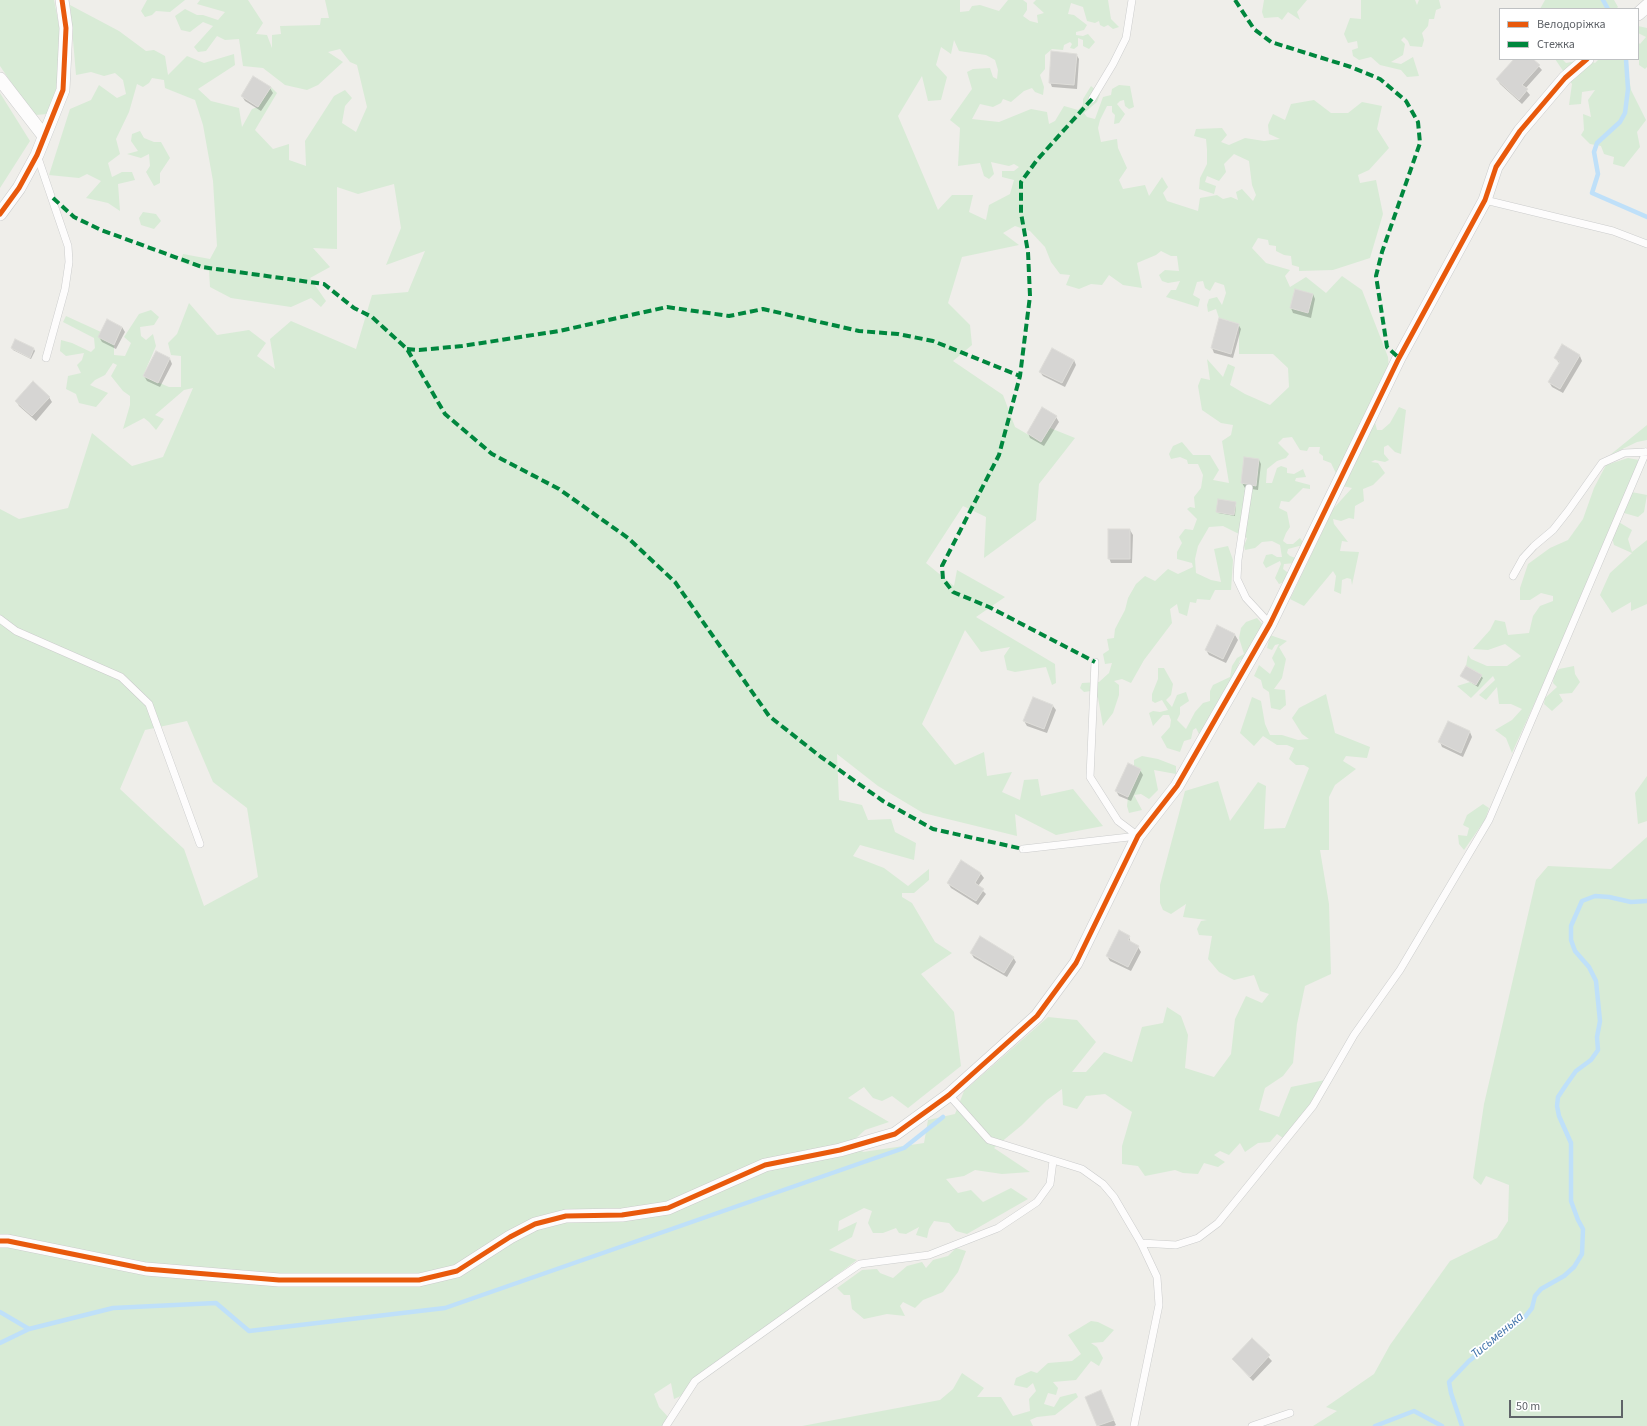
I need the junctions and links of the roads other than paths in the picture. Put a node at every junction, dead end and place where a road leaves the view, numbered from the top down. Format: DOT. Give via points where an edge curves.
graph roads {
  1 [pos="62,0"];
  2 [pos="1132,0"];
  3 [pos="1647,6"];
  4 [pos="1639,13"];
  5 [pos="1586,60"];
  6 [pos="0,79"];
  7 [pos="1092,99"];
  8 [pos="44,136"];
  9 [pos="37,155"];
  10 [pos="1485,200"];
  11 [pos="0,214"];
  12 [pos="1647,244"];
  13 [pos="46,358"];
  14 [pos="1647,452"];
  15 [pos="1249,488"];
  16 [pos="1513,576"];
  17 [pos="0,619"];
  18 [pos="1270,624"];
  19 [pos="1095,662"];
  20 [pos="1138,836"];
  21 [pos="200,844"];
  22 [pos="1023,849"];
  23 [pos="950,1095"];
  24 [pos="1053,1161"];
  25 [pos="0,1241"];
  26 [pos="1141,1243"];
  27 [pos="1290,1413"];
  28 [pos="666,1426"];
  29 [pos="1134,1426"];
  30 [pos="1252,1426"];
  1 -- 8 [label="street" via="66,28 63,90"];
  2 -- 7 [label="lane" via="1126,38"];
  3 -- 4 [label="street"];
  5 -- 10 [label="street" via="1565,78 1520,131 1496,166"];
  6 -- 8 [label="street"];
  8 -- 9 [label="street"];
  9 -- 11 [label="street" via="20,188"];
  9 -- 13 [label="lane" via="68,246 69,262 65,289"];
  10 -- 12 [label="lane" via="1613,231"];
  10 -- 18 [label="street" via="1399,358"];
  14 -- 16 [label="lane" via="1624,453 1602,463 1568,511 1553,530 1527,554"];
  14 -- 26 [label="lane" via="1489,820 1400,970 1354,1035 1313,1106 1218,1223 1198,1238 1176,1245"];
  15 -- 18 [label="lane" via="1237,579 1246,598"];
  17 -- 21 [label="lane" via="16,631 121,677 149,704"];
  18 -- 20 [label="street" via="1177,786"];
  19 -- 20 [label="lane" via="1090,777 1118,820"];
  20 -- 22 [label="lane"];
  20 -- 23 [label="street" via="1076,963 1037,1016"];
  23 -- 24 [label="lane" via="989,1140"];
  23 -- 25 [label="street" via="895,1134 840,1150 765,1164 668,1208 622,1215 566,1216 535,1224 457,1271 419,1280 279,1280 146,1269"];
  24 -- 26 [label="lane" via="1082,1169 1104,1184"];
  24 -- 28 [label="lane" via="1050,1184 1037,1202 998,1228 929,1256 860,1264 835,1280 695,1381"];
  26 -- 29 [label="lane" via="1157,1278 1159,1305"];
  27 -- 30 [label="lane"];
}
